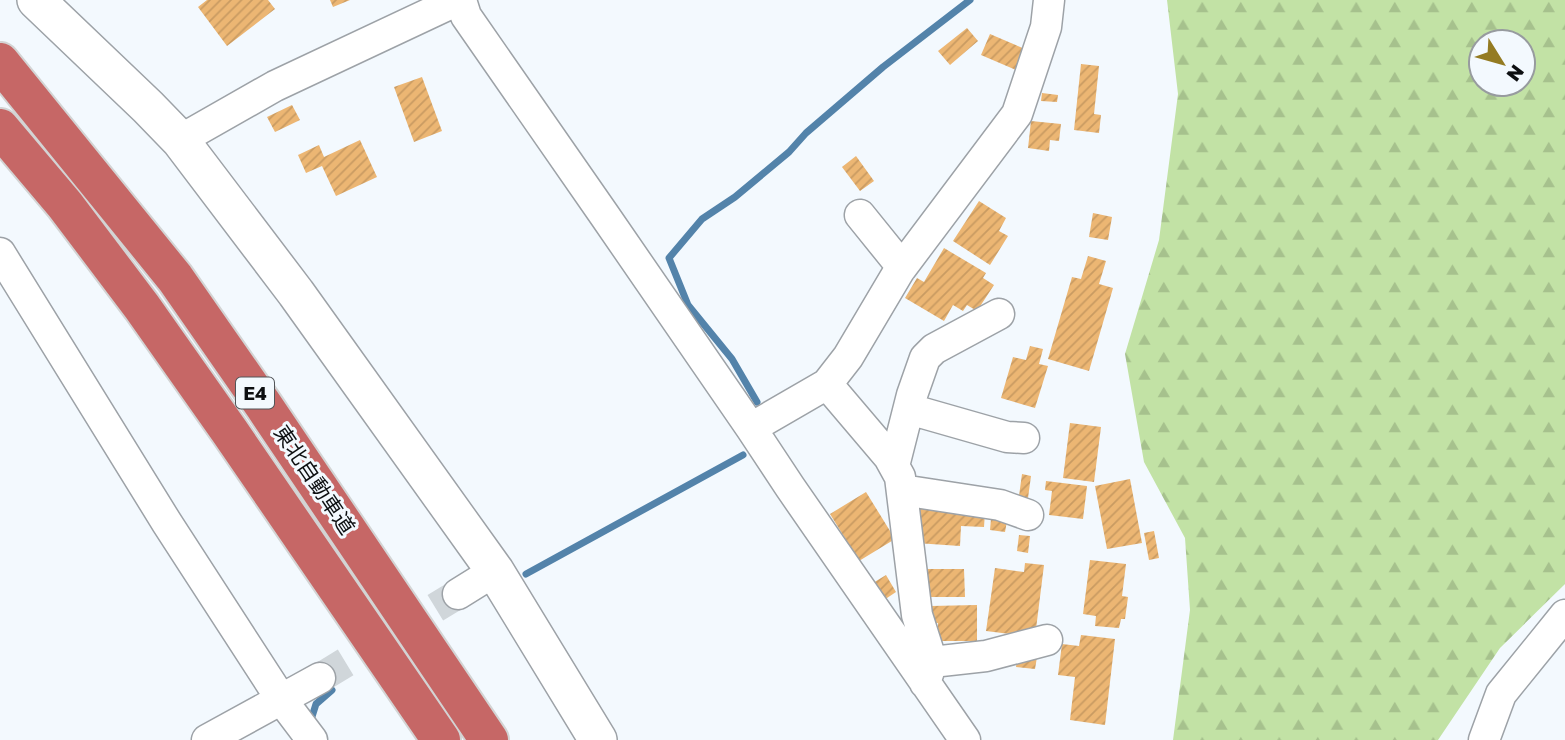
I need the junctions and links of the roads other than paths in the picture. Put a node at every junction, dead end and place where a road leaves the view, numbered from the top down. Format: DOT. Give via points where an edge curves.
graph roads {
  1 [pos="36,0"];
  2 [pos="460,0"];
  3 [pos="1049,0"];
  4 [pos="0,62"];
  5 [pos="0,128"];
  6 [pos="180,140"];
  7 [pos="860,215"];
  8 [pos="0,253"];
  9 [pos="902,267"];
  10 [pos="999,314"];
  11 [pos="827,384"];
  12 [pos="909,410"];
  13 [pos="751,428"];
  14 [pos="1024,438"];
  15 [pos="898,478"];
  16 [pos="1028,515"];
  17 [pos="495,571"];
  18 [pos="458,594"];
  19 [pos="1565,615"];
  20 [pos="1047,640"];
  21 [pos="929,672"];
  22 [pos="320,678"];
  23 [pos="281,699"];
  24 [pos="307,733"];
  25 [pos="207,740"];
  26 [pos="440,740"];
  27 [pos="489,740"];
  28 [pos="598,740"];
  29 [pos="965,740"];
  30 [pos="1484,740"];
  1 -- 6 [label="street"];
  2 -- 6 [label="street" via="275,86"];
  2 -- 13 [label="street" via="466,16"];
  3 -- 9 [label="street" via="1046,27 1017,114"];
  4 -- 27 [label="highway, 東北自動車道 / E4" via="174,278"];
  5 -- 26 [label="highway, 東北自動車道 / E4" via="142,307"];
  6 -- 17 [label="street"];
  7 -- 9 [label="street"];
  8 -- 23 [label="street"];
  9 -- 11 [label="street"];
  10 -- 12 [label="street" via="925,358"];
  11 -- 13 [label="street"];
  11 -- 15 [label="street" via="889,457"];
  12 -- 14 [label="street"];
  12 -- 15 [label="street"];
  13 -- 21 [label="street"];
  15 -- 16 [label="street"];
  15 -- 21 [label="street"];
  17 -- 18 [label="street"];
  17 -- 28 [label="street"];
  19 -- 30 [label="street" via="1501,694"];
  20 -- 21 [label="street"];
  21 -- 29 [label="street"];
  22 -- 23 [label="street"];
  23 -- 24 [label="street"];
  23 -- 25 [label="street"];
}
